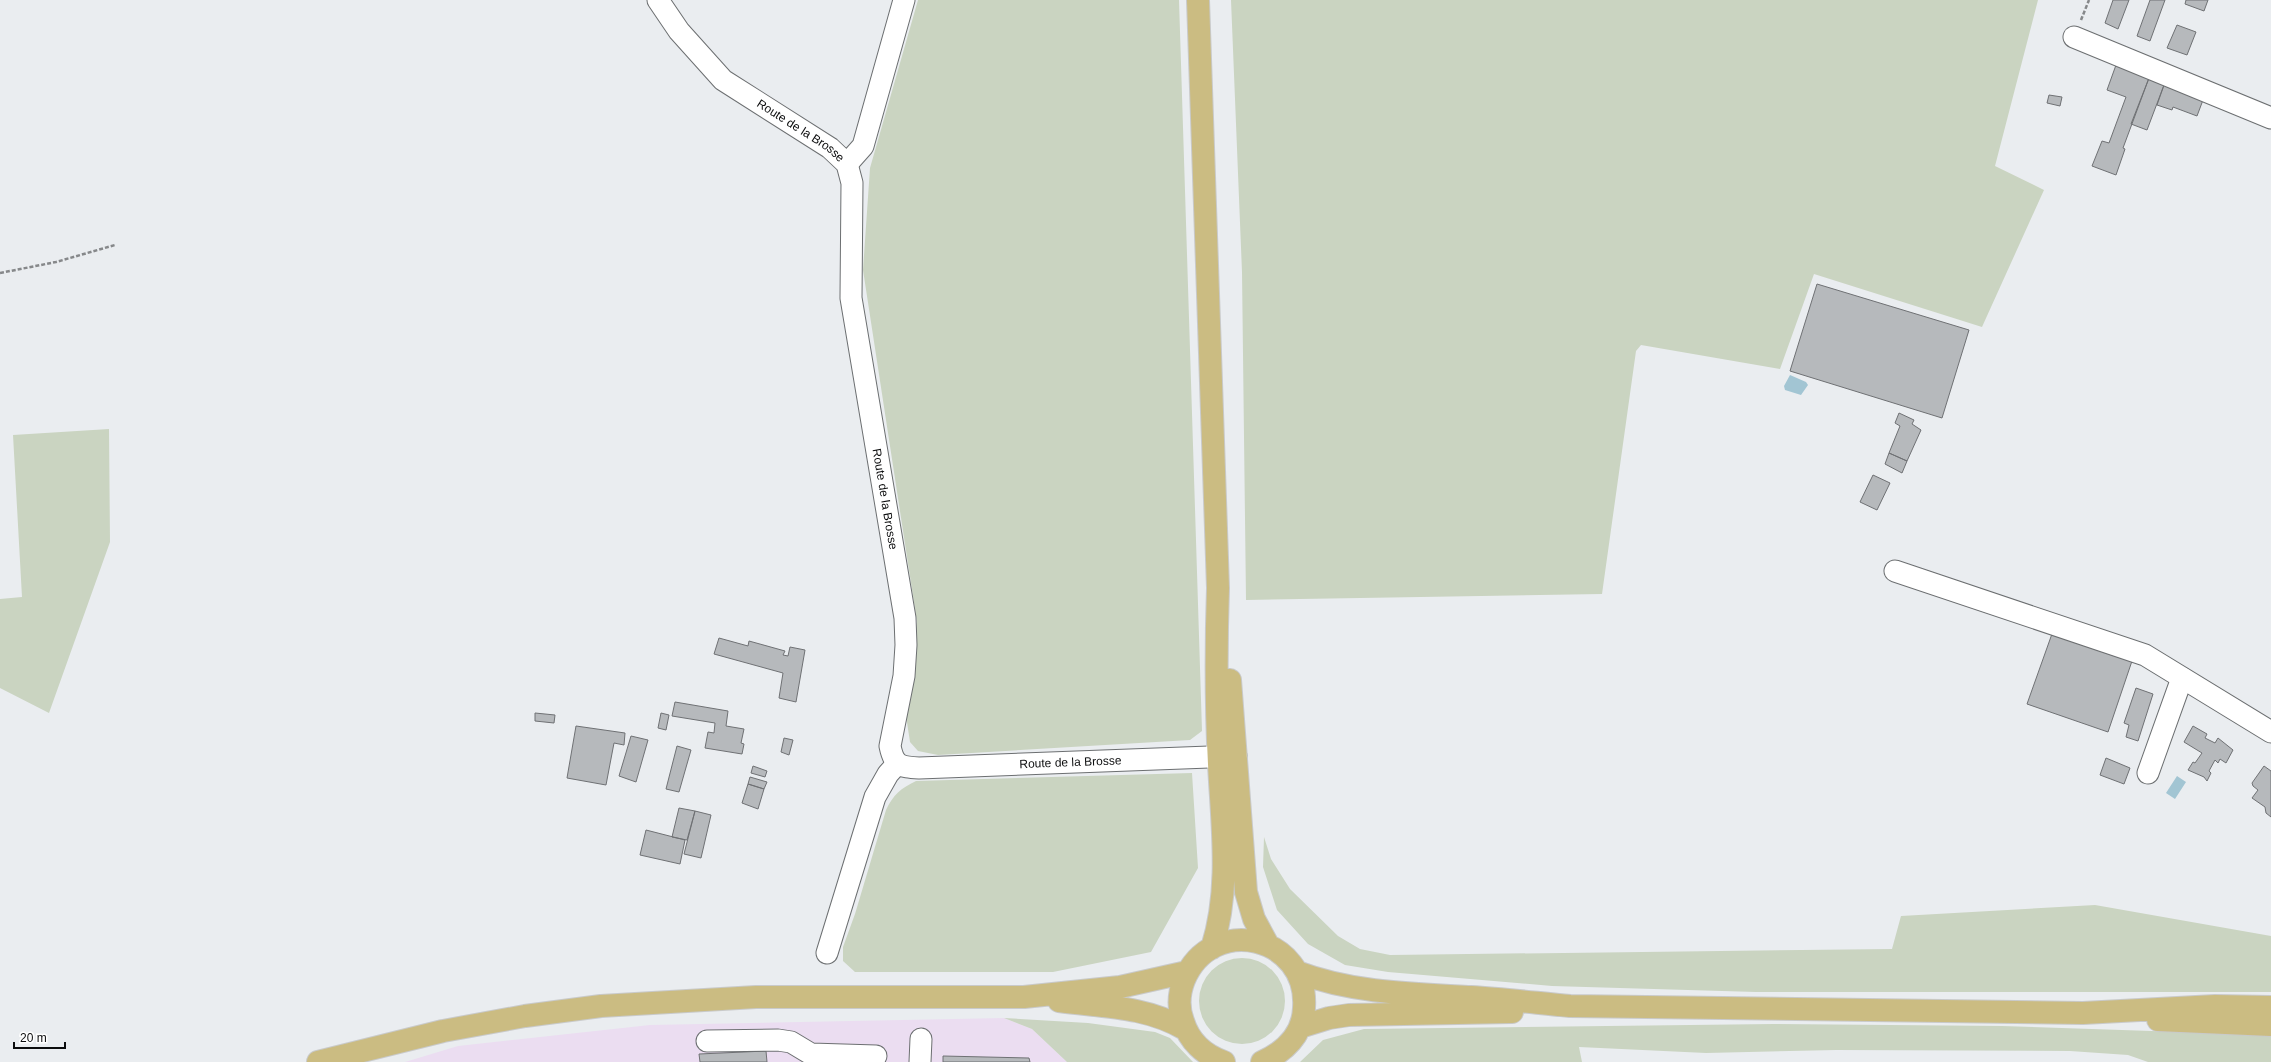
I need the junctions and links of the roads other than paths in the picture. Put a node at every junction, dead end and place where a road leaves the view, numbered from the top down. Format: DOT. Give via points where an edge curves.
graph roads {
  1 [pos="658,0"];
  2 [pos="904,0"];
  3 [pos="1198,0"];
  4 [pos="2074,36"];
  5 [pos="2271,118"];
  6 [pos="848,164"];
  7 [pos="1895,571"];
  8 [pos="2182,678"];
  9 [pos="2271,732"];
  10 [pos="1228,756"];
  11 [pos="897,764"];
  12 [pos="2148,773"];
  13 [pos="1268,945"];
  14 [pos="1212,948"];
  15 [pos="827,953"];
  16 [pos="1187,972"];
  17 [pos="1297,972"];
  18 [pos="1024,997"];
  19 [pos="1570,1006"];
  20 [pos="2271,1006"];
  21 [pos="2083,1013"];
  22 [pos="2271,1019"];
  23 [pos="2243,1025"];
  24 [pos="2271,1025"];
  25 [pos="1300,1028"];
  26 [pos="1185,1029"];
  27 [pos="921,1039"];
  28 [pos="707,1041"];
  29 [pos="798,1055"];
  30 [pos="876,1056"];
  31 [pos="1270,1060"];
  32 [pos="1218,1061"];
  33 [pos="318,1062"];
  34 [pos="920,1062"];
  1 -- 6 [label="street, Route de la Brosse" via="679,31 723,80 830,148"];
  2 -- 6 [label="street" via="863,146"];
  3 -- 10 [label="main road" via="1218,588 1216,646"];
  4 -- 5 [label="street"];
  6 -- 11 [label="street, Route de la Brosse" via="852,183 851,298 905,618 904,676 890,746 892,757"];
  7 -- 8 [label="street" via="2145,655"];
  8 -- 9 [label="street"];
  8 -- 12 [label="street"];
  10 -- 11 [label="street, Route de la Brosse" via="919,768 905,768"];
  10 -- 13 [label="main road" via="1246,892 1254,919"];
  10 -- 14 [label="main road" via="1224,871 1219,924"];
  11 -- 15 [label="street" via="875,797"];
  13 -- 14 [label="main road" via="1240,940 1225,942"];
  13 -- 17 [label="main road" via="1289,961"];
  14 -- 16 [label="main road" via="1198,958"];
  16 -- 18 [label="main road" via="1127,986"];
  16 -- 26 [label="main road" via="1179,1000 1180,1015"];
  17 -- 19 [label="main road" via="1328,982 1386,992"];
  17 -- 25 [label="main road" via="1303,985 1305,999"];
  18 -- 26 [label="main road" via="1142,1011 1161,1016"];
  18 -- 33 [label="main road" via="756,997 601,1006 525,1016 443,1031"];
  19 -- 21 [label="main road"];
  19 -- 25 [label="main road" via="1505,1013 1349,1015 1329,1018"];
  20 -- 21 [label="main road" via="2216,1006"];
  21 -- 23 [label="main road"];
  22 -- 23 [label="street"];
  23 -- 24 [label="main road"];
  25 -- 31 [label="main road" via="1294,1038"];
  26 -- 32 [label="main road" via="1203,1051"];
  27 -- 34 [label="street"];
  28 -- 29 [label="street" via="778,1040 791,1042"];
  29 -- 30 [label="street"];
}
